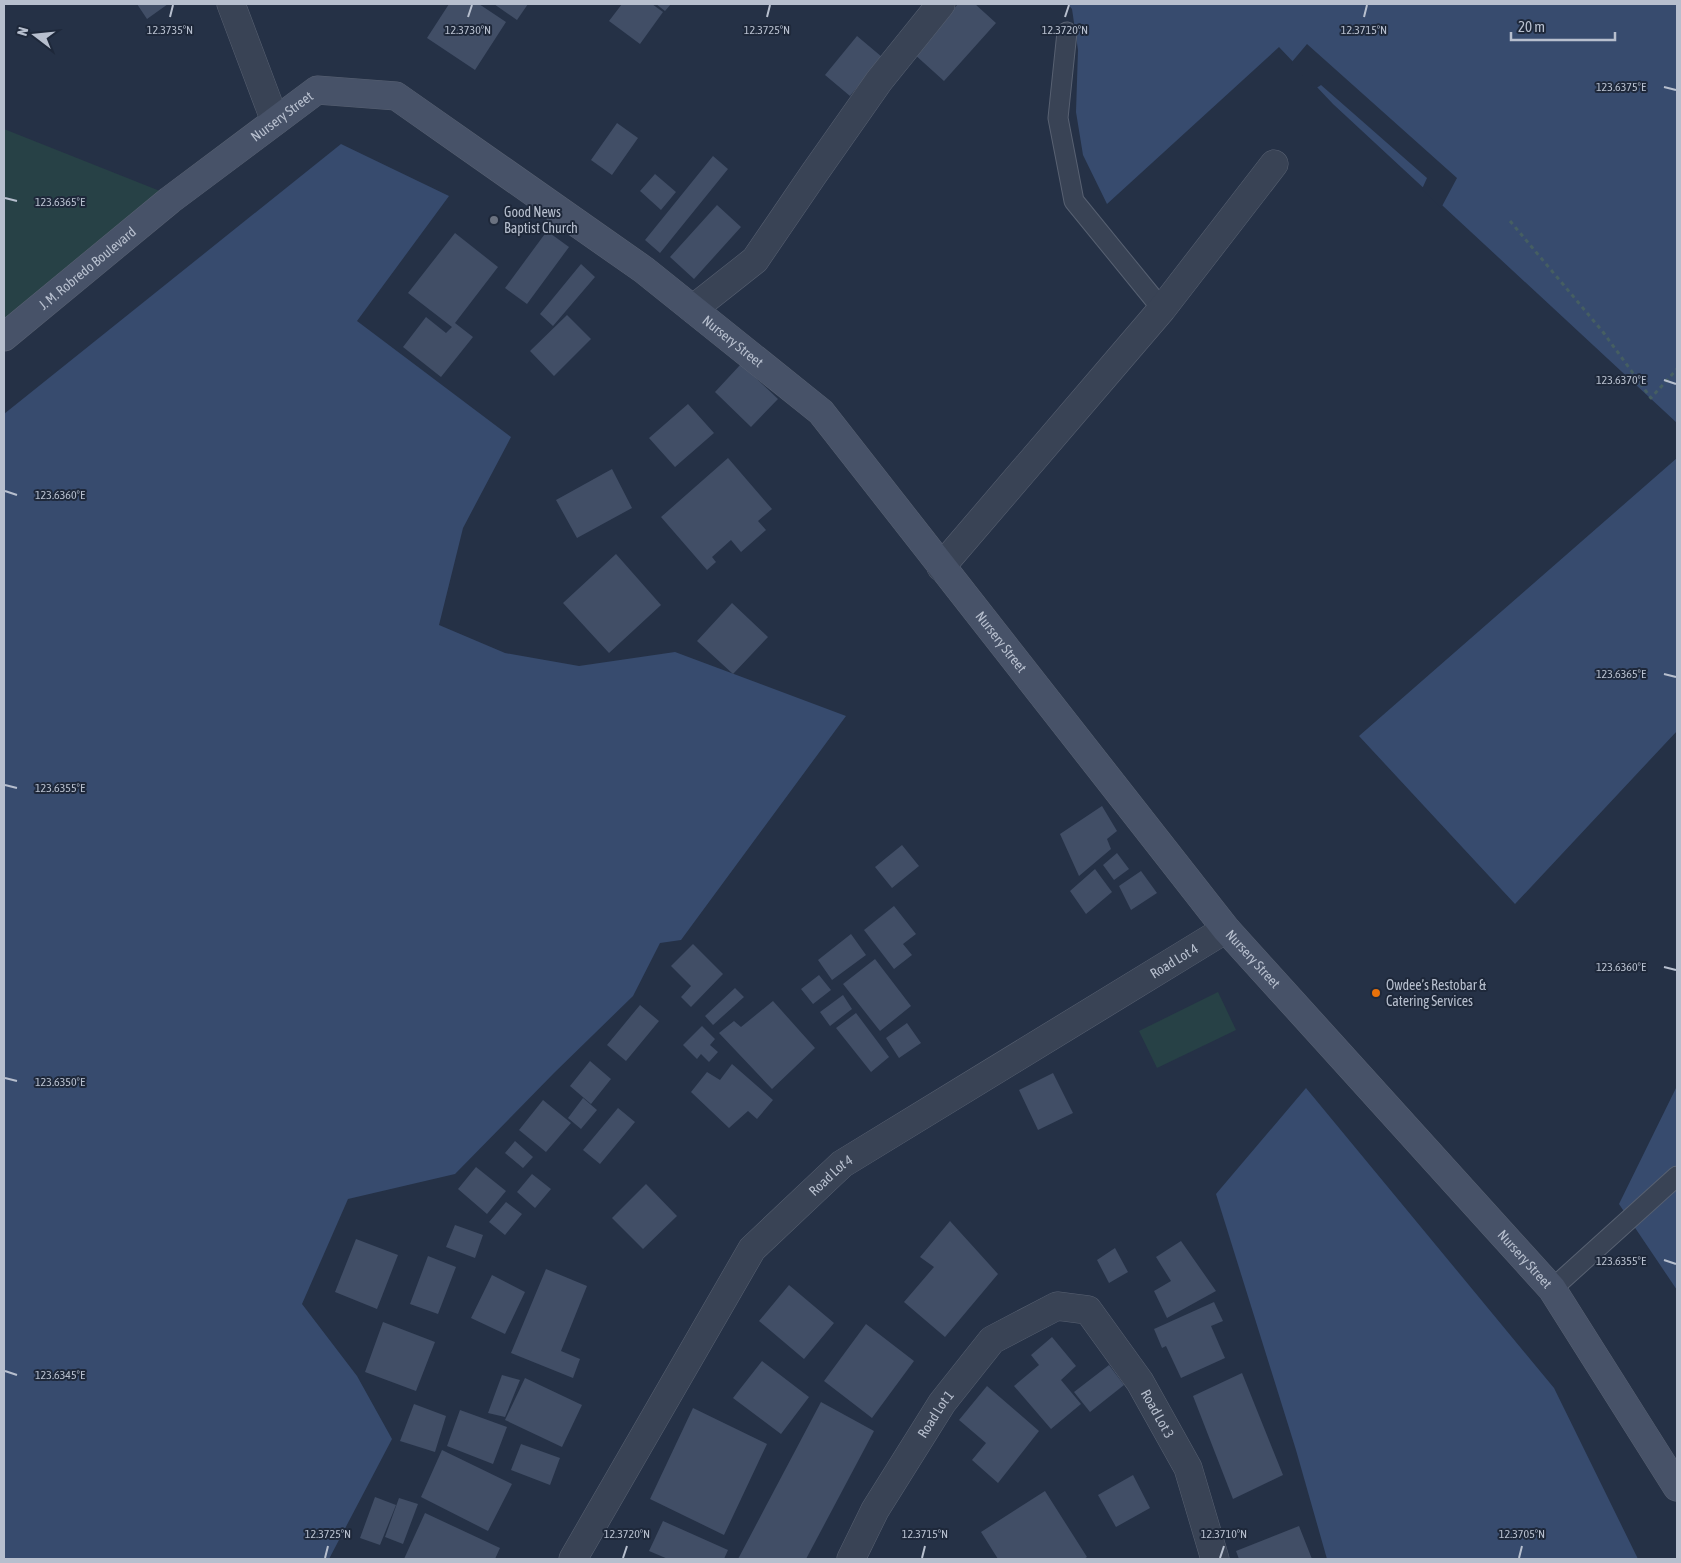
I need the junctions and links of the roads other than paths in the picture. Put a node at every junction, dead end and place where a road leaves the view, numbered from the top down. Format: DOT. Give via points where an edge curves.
graph roads {
  1 [pos="231,4"];
  2 [pos="941,4"];
  3 [pos="1067,32"];
  4 [pos="275,121"];
  5 [pos="1274,164"];
  6 [pos="170,200"];
  7 [pos="693,309"];
  8 [pos="1162,309"];
  9 [pos="4,337"];
  10 [pos="941,566"];
  11 [pos="1226,929"];
  12 [pos="1677,1176"];
  13 [pos="1552,1289"];
  14 [pos="1057,1306"];
  15 [pos="1677,1487"];
  16 [pos="573,1559"];
  17 [pos="851,1559"];
  18 [pos="1215,1559"];
  1 -- 4 [label="street"];
  2 -- 7 [label="street" via="879,81 756,260"];
  3 -- 8 [label="lane" via="1058,118 1074,201"];
  4 -- 6 [label="main road, Nursery Street"];
  4 -- 7 [label="main road, Nursery Street" via="317,90 396,96 644,270"];
  5 -- 8 [label="street"];
  6 -- 9 [label="main road, J. M. Robredo Boulevard"];
  7 -- 10 [label="main road, Nursery Street" via="821,412"];
  8 -- 10 [label="street"];
  10 -- 11 [label="main road, Nursery Street"];
  11 -- 13 [label="main road, Nursery Street"];
  11 -- 16 [label="street, Road Lot 4" via="842,1164 752,1249"];
  12 -- 13 [label="lane"];
  13 -- 15 [label="main road, Nursery Street"];
  14 -- 17 [label="street, Road Lot 1" via="992,1340 942,1403 875,1510"];
  14 -- 18 [label="street, Road Lot 3" via="1088,1310 1140,1382 1188,1468"];
}
